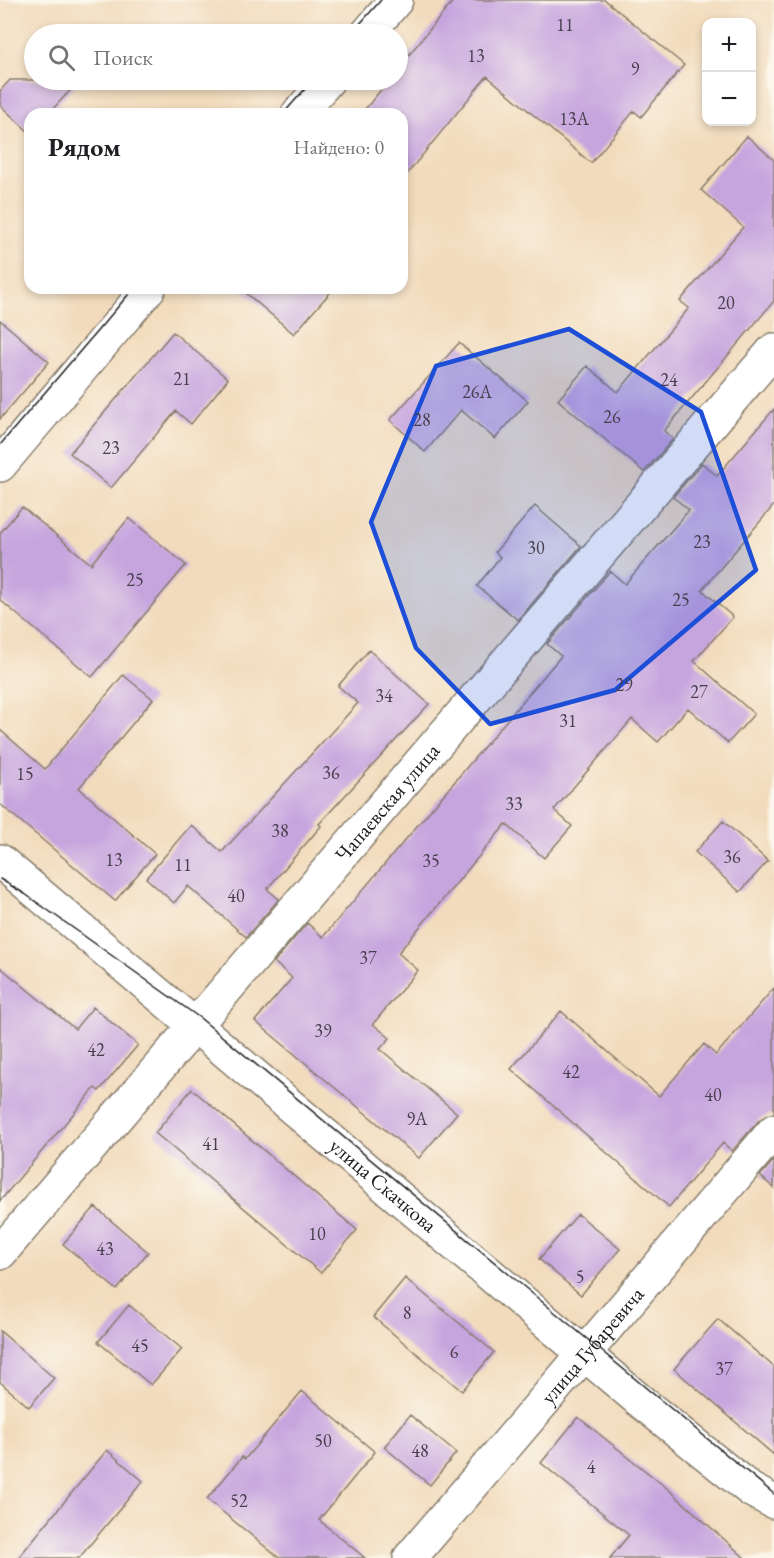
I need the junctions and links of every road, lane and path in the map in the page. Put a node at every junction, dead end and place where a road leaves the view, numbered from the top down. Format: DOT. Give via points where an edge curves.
graph roads {
  1 [pos="396,0"];
  2 [pos="376,24"];
  3 [pos="319,90"];
  4 [pos="303,108"];
  5 [pos="144,294"];
  6 [pos="774,350"];
  7 [pos="0,465"];
  8 [pos="0,861"];
  9 [pos="193,1026"];
  10 [pos="774,1131"];
  11 [pos="0,1253"];
  12 [pos="583,1353"];
  13 [pos="774,1503"];
  14 [pos="410,1558"];
  1 -- 2 [label="street"];
  3 -- 4 [label="street"];
  5 -- 7 [label="street"];
  6 -- 9 [label="street, Чапаевская улица"];
  8 -- 9 [label="street, улица Скачкова"];
  9 -- 11 [label="street, Чапаевская улица"];
  9 -- 12 [label="street, улица Скачкова"];
  10 -- 12 [label="street, улица Губаревича"];
  12 -- 13 [label="street, улица Скачкова" via="751,1490"];
  12 -- 14 [label="street, улица Губаревича"];
}
